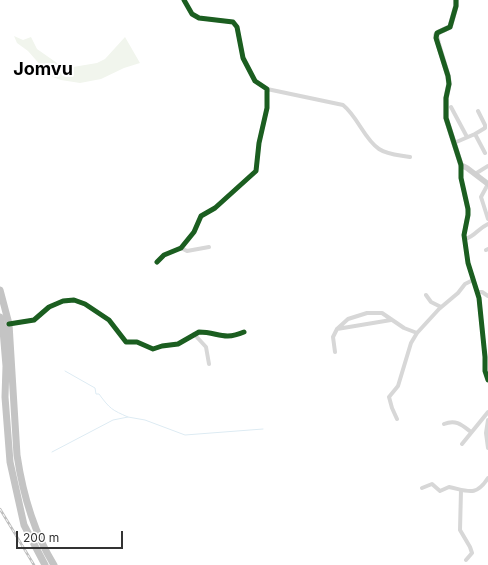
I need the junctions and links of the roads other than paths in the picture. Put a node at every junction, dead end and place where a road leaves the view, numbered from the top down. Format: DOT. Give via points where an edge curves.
graph roads {
  1 [pos="184,0"];
  2 [pos="456,0"];
  3 [pos="267,88"];
  4 [pos="451,107"];
  5 [pos="478,111"];
  6 [pos="475,134"];
  7 [pos="467,137"];
  8 [pos="454,143"];
  9 [pos="486,153"];
  10 [pos="410,157"];
  11 [pos="460,165"];
  12 [pos="488,166"];
  13 [pos="475,174"];
  14 [pos="488,184"];
  15 [pos="488,219"];
  16 [pos="488,224"];
  17 [pos="465,239"];
  18 [pos="209,246"];
  19 [pos="181,248"];
  20 [pos="157,262"];
  21 [pos="473,280"];
  22 [pos="0,290"];
  23 [pos="478,292"];
  24 [pos="426,295"];
  25 [pos="488,296"];
  26 [pos="441,307"];
  27 [pos="0,317"];
  28 [pos="391,320"];
  29 [pos="9,324"];
  30 [pos="337,329"];
  31 [pos="244,332"];
  32 [pos="417,332"];
  33 [pos="194,334"];
  34 [pos="335,352"];
  35 [pos="210,364"];
  36 [pos="488,380"];
  37 [pos="488,412"];
  38 [pos="397,419"];
  39 [pos="488,420"];
  40 [pos="444,424"];
  41 [pos="471,432"];
  42 [pos="462,444"];
  43 [pos="488,448"];
  44 [pos="488,478"];
  45 [pos="422,488"];
  46 [pos="461,490"];
  47 [pos="466,560"];
  48 [pos="45,565"];
  49 [pos="54,565"];
  1 -- 3 [label="street" via="192,14 199,18 234,22 243,58 255,81"];
  2 -- 8 [label="street" via="450,26 436,35 448,76 446,110"];
  3 -- 10 [label="street" via="343,105 352,113 378,149"];
  3 -- 19 [label="street" via="256,171 215,208 201,216 194,232"];
  4 -- 7 [label="street"];
  5 -- 6 [label="street" via="485,126"];
  6 -- 7 [label="street"];
  6 -- 9 [label="street"];
  7 -- 8 [label="street"];
  8 -- 11 [label="street"];
  11 -- 13 [label="street"];
  11 -- 17 [label="street" via="468,212"];
  12 -- 13 [label="street"];
  13 -- 14 [label="street"];
  14 -- 15 [label="street" via="481,196"];
  16 -- 17 [label="street" via="473,237"];
  17 -- 21 [label="street"];
  18 -- 19 [label="street" via="187,251"];
  19 -- 20 [label="street" via="164,255"];
  21 -- 23 [label="street"];
  21 -- 26 [label="street" via="465,284"];
  22 -- 29 [label="highway"];
  23 -- 25 [label="street"];
  23 -- 36 [label="street"];
  24 -- 26 [label="street" via="431,302"];
  26 -- 32 [label="street"];
  27 -- 48 [label="highway" via="6,366 5,397 10,462 24,524"];
  28 -- 30 [label="street"];
  28 -- 30 [label="street" via="379,312 367,313 348,319"];
  28 -- 32 [label="street"];
  29 -- 33 [label="street" via="36,319 49,307 68,300 80,301 106,318 117,328 124,340 153,349 178,344"];
  29 -- 49 [label="highway" via="17,455 21,477 37,534"];
  30 -- 34 [label="street" via="333,337"];
  31 -- 33 [label="street" via="231,336 202,331"];
  32 -- 38 [label="street" via="411,343 398,386 389,397"];
  33 -- 35 [label="street" via="206,347"];
  37 -- 41 [label="street"];
  39 -- 43 [label="street"];
  40 -- 41 [label="street" via="457,422"];
  41 -- 42 [label="street"];
  44 -- 46 [label="street" via="474,491"];
  45 -- 46 [label="street" via="432,484 440,491 449,487"];
  46 -- 47 [label="street" via="460,530 472,553"];
}
